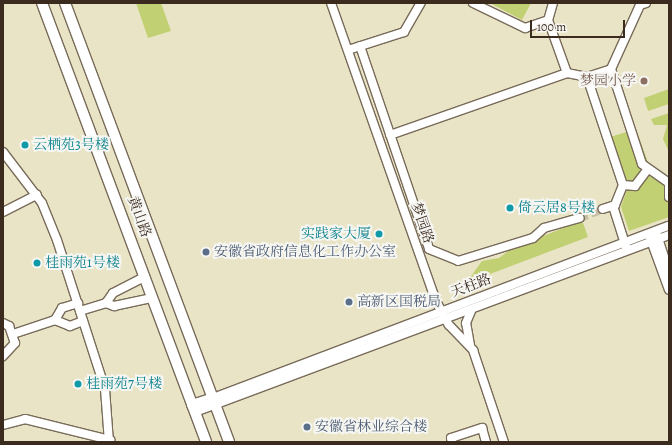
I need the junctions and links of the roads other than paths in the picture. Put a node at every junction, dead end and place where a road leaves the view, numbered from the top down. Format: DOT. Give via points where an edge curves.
graph roads {
  1 [pos="42,3"];
  2 [pos="65,3"];
  3 [pos="331,3"];
  4 [pos="421,3"];
  5 [pos="473,3"];
  6 [pos="553,3"];
  7 [pos="646,3"];
  8 [pos="548,20"];
  9 [pos="360,46"];
  10 [pos="348,50"];
  11 [pos="611,69"];
  12 [pos="567,73"];
  13 [pos="587,78"];
  14 [pos="390,134"];
  15 [pos="3,152"];
  16 [pos="648,169"];
  17 [pos="669,184"];
  18 [pos="623,185"];
  19 [pos="36,195"];
  20 [pos="669,197"];
  21 [pos="613,206"];
  22 [pos="602,209"];
  23 [pos="3,212"];
  24 [pos="580,218"];
  25 [pos="669,226"];
  26 [pos="652,232"];
  27 [pos="669,235"];
  28 [pos="655,241"];
  29 [pos="624,242"];
  30 [pos="627,252"];
  31 [pos="669,272"];
  32 [pos="145,277"];
  33 [pos="669,290"];
  34 [pos="152,298"];
  35 [pos="106,303"];
  36 [pos="79,307"];
  37 [pos="472,311"];
  38 [pos="441,313"];
  39 [pos="55,320"];
  40 [pos="446,320"];
  41 [pos="83,321"];
  42 [pos="3,323"];
  43 [pos="13,334"];
  44 [pos="470,346"];
  45 [pos="3,356"];
  46 [pos="214,402"];
  47 [pos="194,409"];
  48 [pos="3,425"];
  49 [pos="109,441"];
  50 [pos="206,442"];
  51 [pos="229,442"];
  52 [pos="452,442"];
  53 [pos="486,442"];
  54 [pos="504,442"];
  1 -- 32 [label="main road, 黄山路"];
  2 -- 46 [label="main road, 黄山路"];
  3 -- 10 [label="street, 梦园路"];
  4 -- 9 [label="street" via="404,32"];
  5 -- 8 [label="street" via="525,28"];
  6 -- 8 [label="street"];
  7 -- 11 [label="street" via="640,5"];
  8 -- 12 [label="street"];
  9 -- 10 [label="street"];
  9 -- 14 [label="street"];
  10 -- 38 [label="street, 梦园路"];
  11 -- 13 [label="street"];
  11 -- 16 [label="street" via="642,164"];
  12 -- 13 [label="street"];
  12 -- 14 [label="street"];
  13 -- 18 [label="street"];
  14 -- 24 [label="street" via="429,248 458,261 533,238 544,228"];
  15 -- 19 [label="street"];
  16 -- 17 [label="street"];
  16 -- 18 [label="street" via="635,186"];
  17 -- 20 [label="street"];
  18 -- 21 [label="street"];
  19 -- 23 [label="street"];
  19 -- 36 [label="street" via="57,240"];
  21 -- 22 [label="street"];
  21 -- 29 [label="street"];
  25 -- 26 [label="street, 天柱路"];
  26 -- 28 [label="street"];
  26 -- 29 [label="street, 天柱路"];
  27 -- 28 [label="street, 天柱路"];
  28 -- 30 [label="street, 天柱路"];
  28 -- 31 [label="street"];
  28 -- 33 [label="street"];
  29 -- 30 [label="street"];
  29 -- 38 [label="street, 天柱路"];
  30 -- 37 [label="street, 天柱路"];
  32 -- 34 [label="main road, 黄山路"];
  32 -- 35 [label="street" via="113,293"];
  34 -- 35 [label="street" via="114,306"];
  34 -- 47 [label="main road, 黄山路"];
  35 -- 36 [label="street"];
  36 -- 39 [label="street" via="62,308"];
  36 -- 41 [label="street"];
  37 -- 40 [label="street, 天柱路"];
  37 -- 44 [label="street" via="466,323"];
  38 -- 40 [label="street, 梦园路"];
  38 -- 46 [label="street, 天柱路"];
  39 -- 41 [label="street" via="66,326"];
  39 -- 43 [label="street"];
  40 -- 44 [label="street, 梦园路"];
  40 -- 46 [label="street, 天柱路"];
  41 -- 49 [label="street" via="105,389"];
  42 -- 43 [label="street"];
  43 -- 45 [label="street" via="15,343"];
  44 -- 54 [label="street, 梦园路"];
  46 -- 47 [label="main road, 天柱路"];
  46 -- 51 [label="main road, 黄山路"];
  47 -- 50 [label="main road, 黄山路"];
  48 -- 49 [label="street" via="24,419"];
  52 -- 53 [label="street" via="451,438 482,428"];
}
